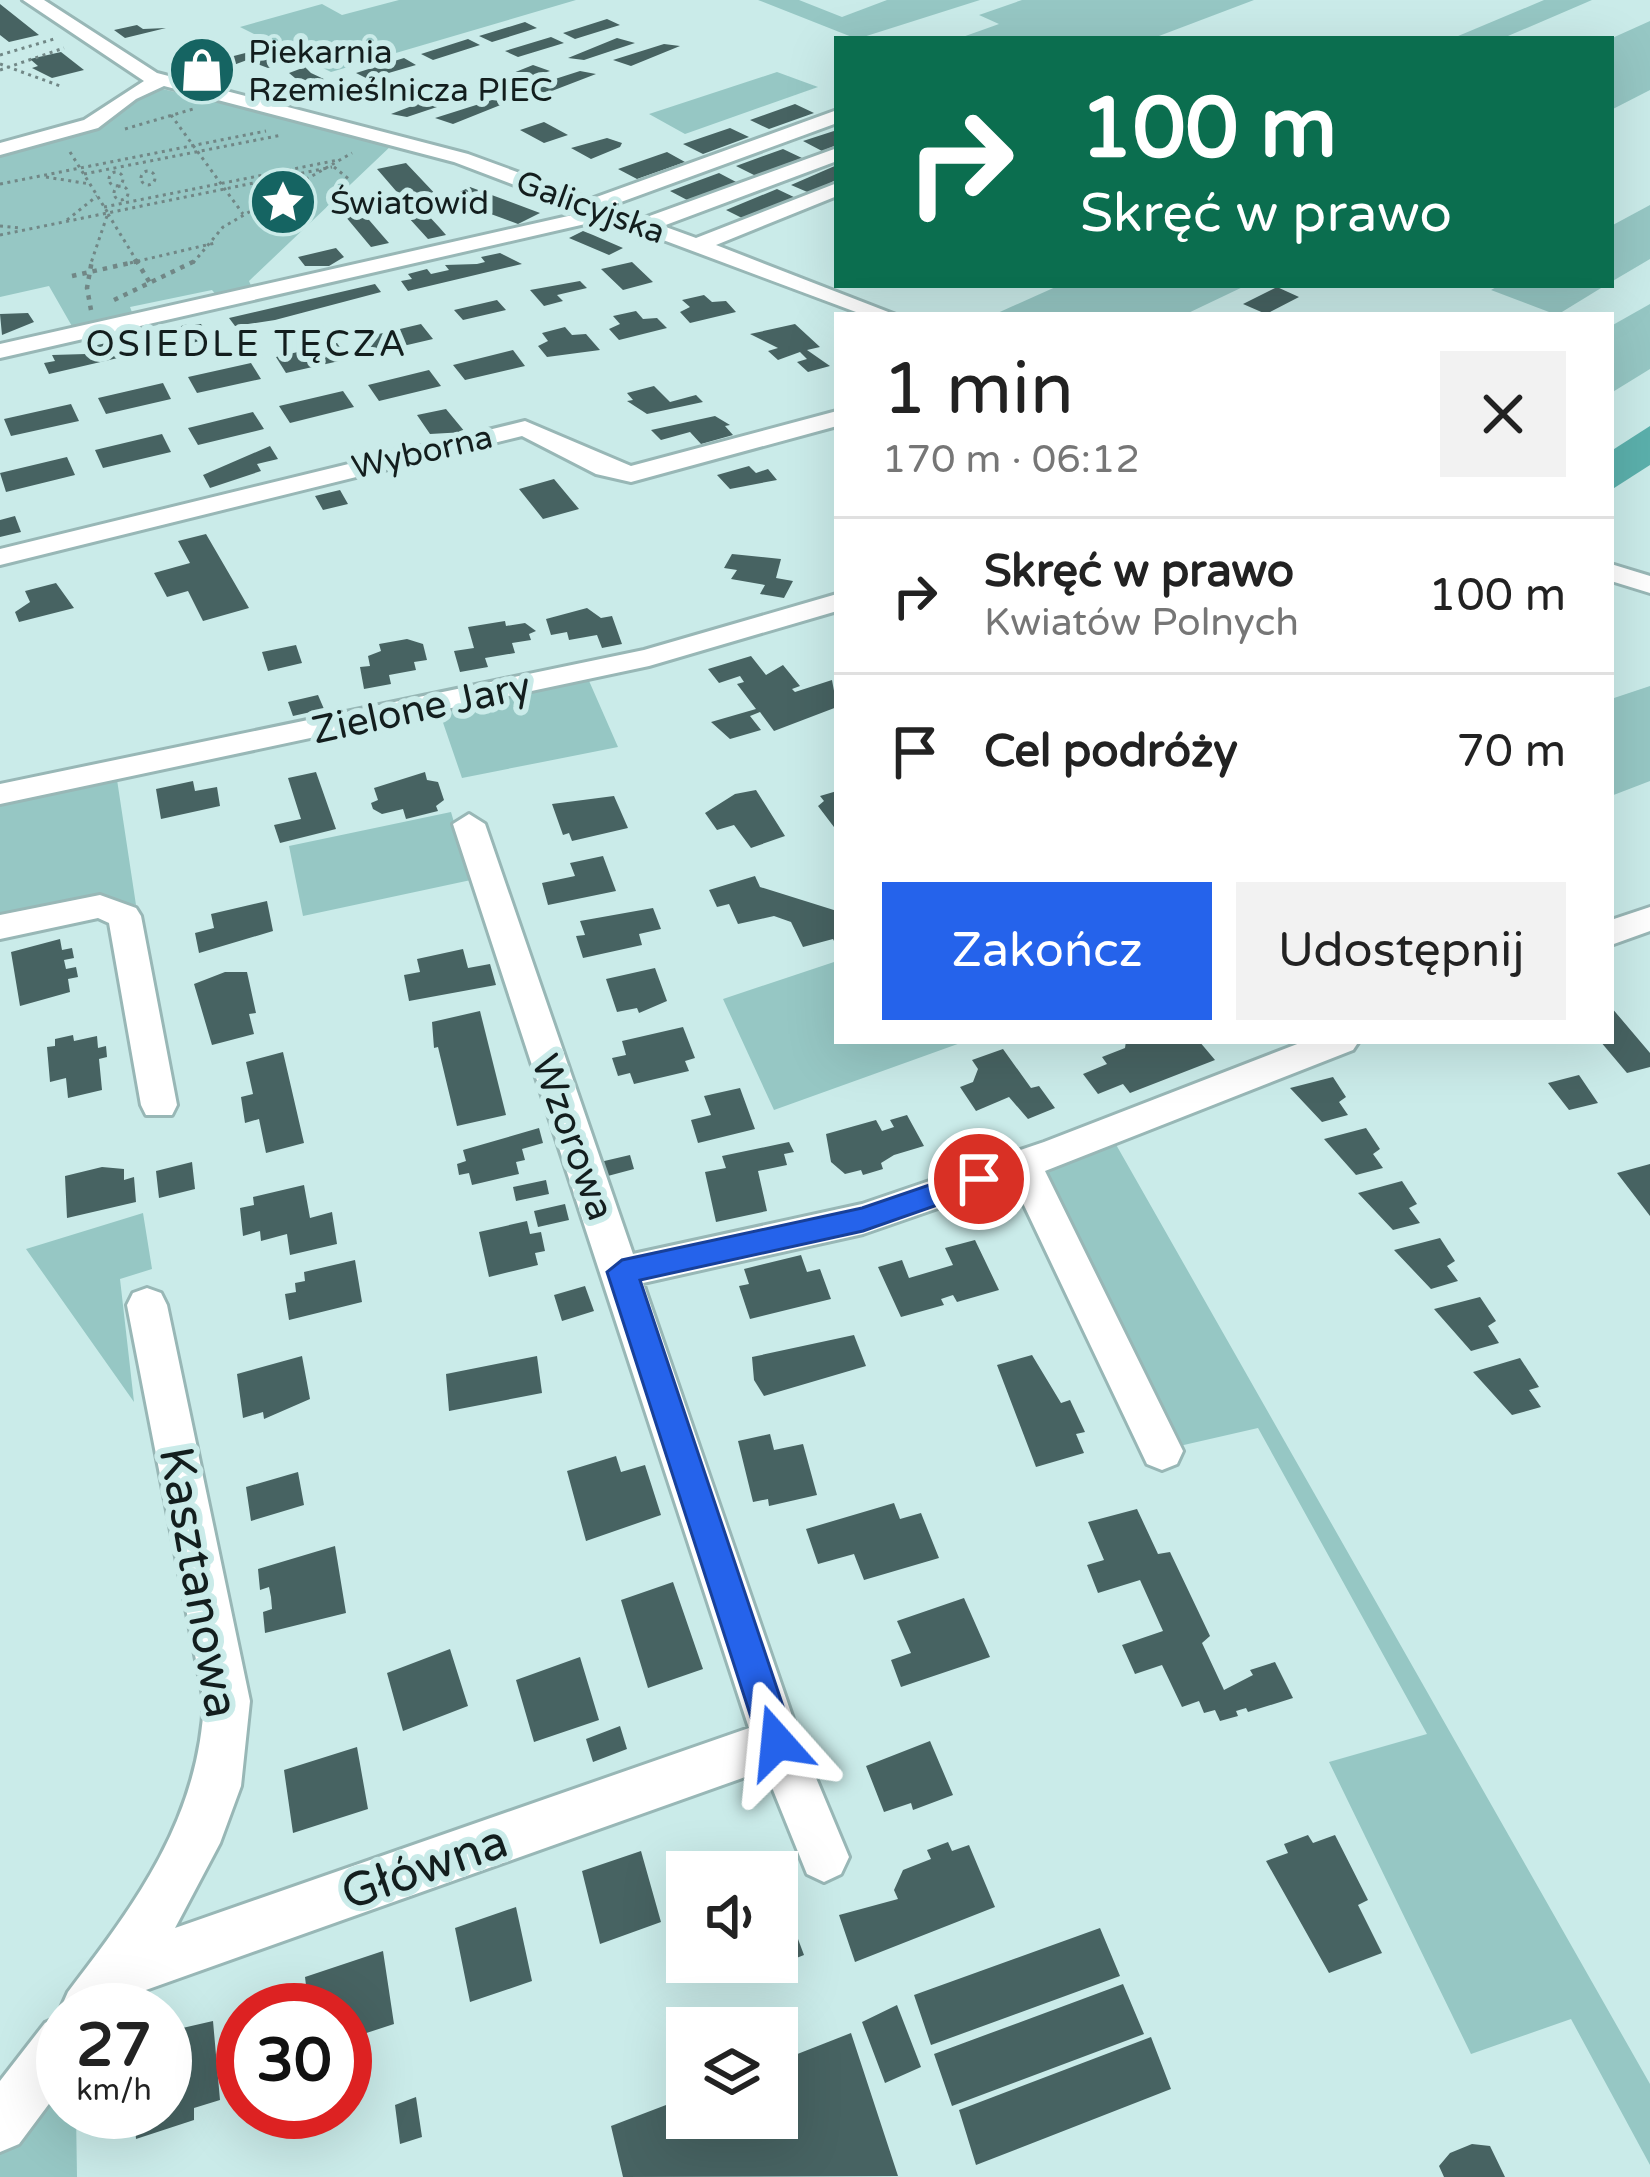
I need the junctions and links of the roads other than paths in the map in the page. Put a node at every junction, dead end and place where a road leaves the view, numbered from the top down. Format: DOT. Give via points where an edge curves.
graph roads {
  1 [pos="32,0"];
  2 [pos="160,81"];
  3 [pos="834,117"];
  4 [pos="0,149"];
  5 [pos="834,155"];
  6 [pos="834,189"];
  7 [pos="599,210"];
  8 [pos="644,226"];
  9 [pos="696,245"];
  10 [pos="877,312"];
  11 [pos="0,351"];
  12 [pos="834,419"];
  13 [pos="0,557"];
  14 [pos="1614,573"];
  15 [pos="1650,586"];
  16 [pos="834,603"];
  17 [pos="0,794"];
  18 [pos="469,824"];
  19 [pos="1650,918"];
  20 [pos="0,927"];
  21 [pos="1614,932"];
  22 [pos="1333,1044"];
  23 [pos="159,1105"];
  24 [pos="1023,1164"];
  25 [pos="622,1272"];
  26 [pos="147,1305"];
  27 [pos="1162,1450"];
  28 [pos="777,1742"];
  29 [pos="824,1857"];
  30 [pos="105,1983"];
  31 [pos="126,1983"];
  32 [pos="36,2077"];
  33 [pos="0,2125"];
  1 -- 2 [label="street, Galicyjska"];
  2 -- 4 [label="street" via="91,124"];
  2 -- 7 [label="street, Galicyjska" via="420,145"];
  3 -- 7 [label="street"];
  5 -- 8 [label="street"];
  6 -- 9 [label="street"];
  7 -- 8 [label="street, Galicyjska"];
  7 -- 11 [label="street"];
  8 -- 9 [label="street, Galicyjska"];
  9 -- 10 [label="street, Galicyjska"];
  12 -- 13 [label="street, Wyborna" via="631,474 525,428"];
  14 -- 15 [label="street"];
  16 -- 17 [label="street, Zielone Jary" via="649,657"];
  18 -- 25 [label="street, Wzorowa"];
  19 -- 21 [label="street"];
  20 -- 23 [label="street" via="100,905 124,916"];
  22 -- 24 [label="street"];
  24 -- 25 [label="street" via="863,1220"];
  24 -- 27 [label="street"];
  25 -- 28 [label="street, Wzorowa"];
  26 -- 30 [label="street, Kasztanowa" via="229,1744 202,1833"];
  28 -- 29 [label="street, Wzorowa"];
  28 -- 31 [label="street, Główna"];
  32 -- 33 [label="street"];
}
